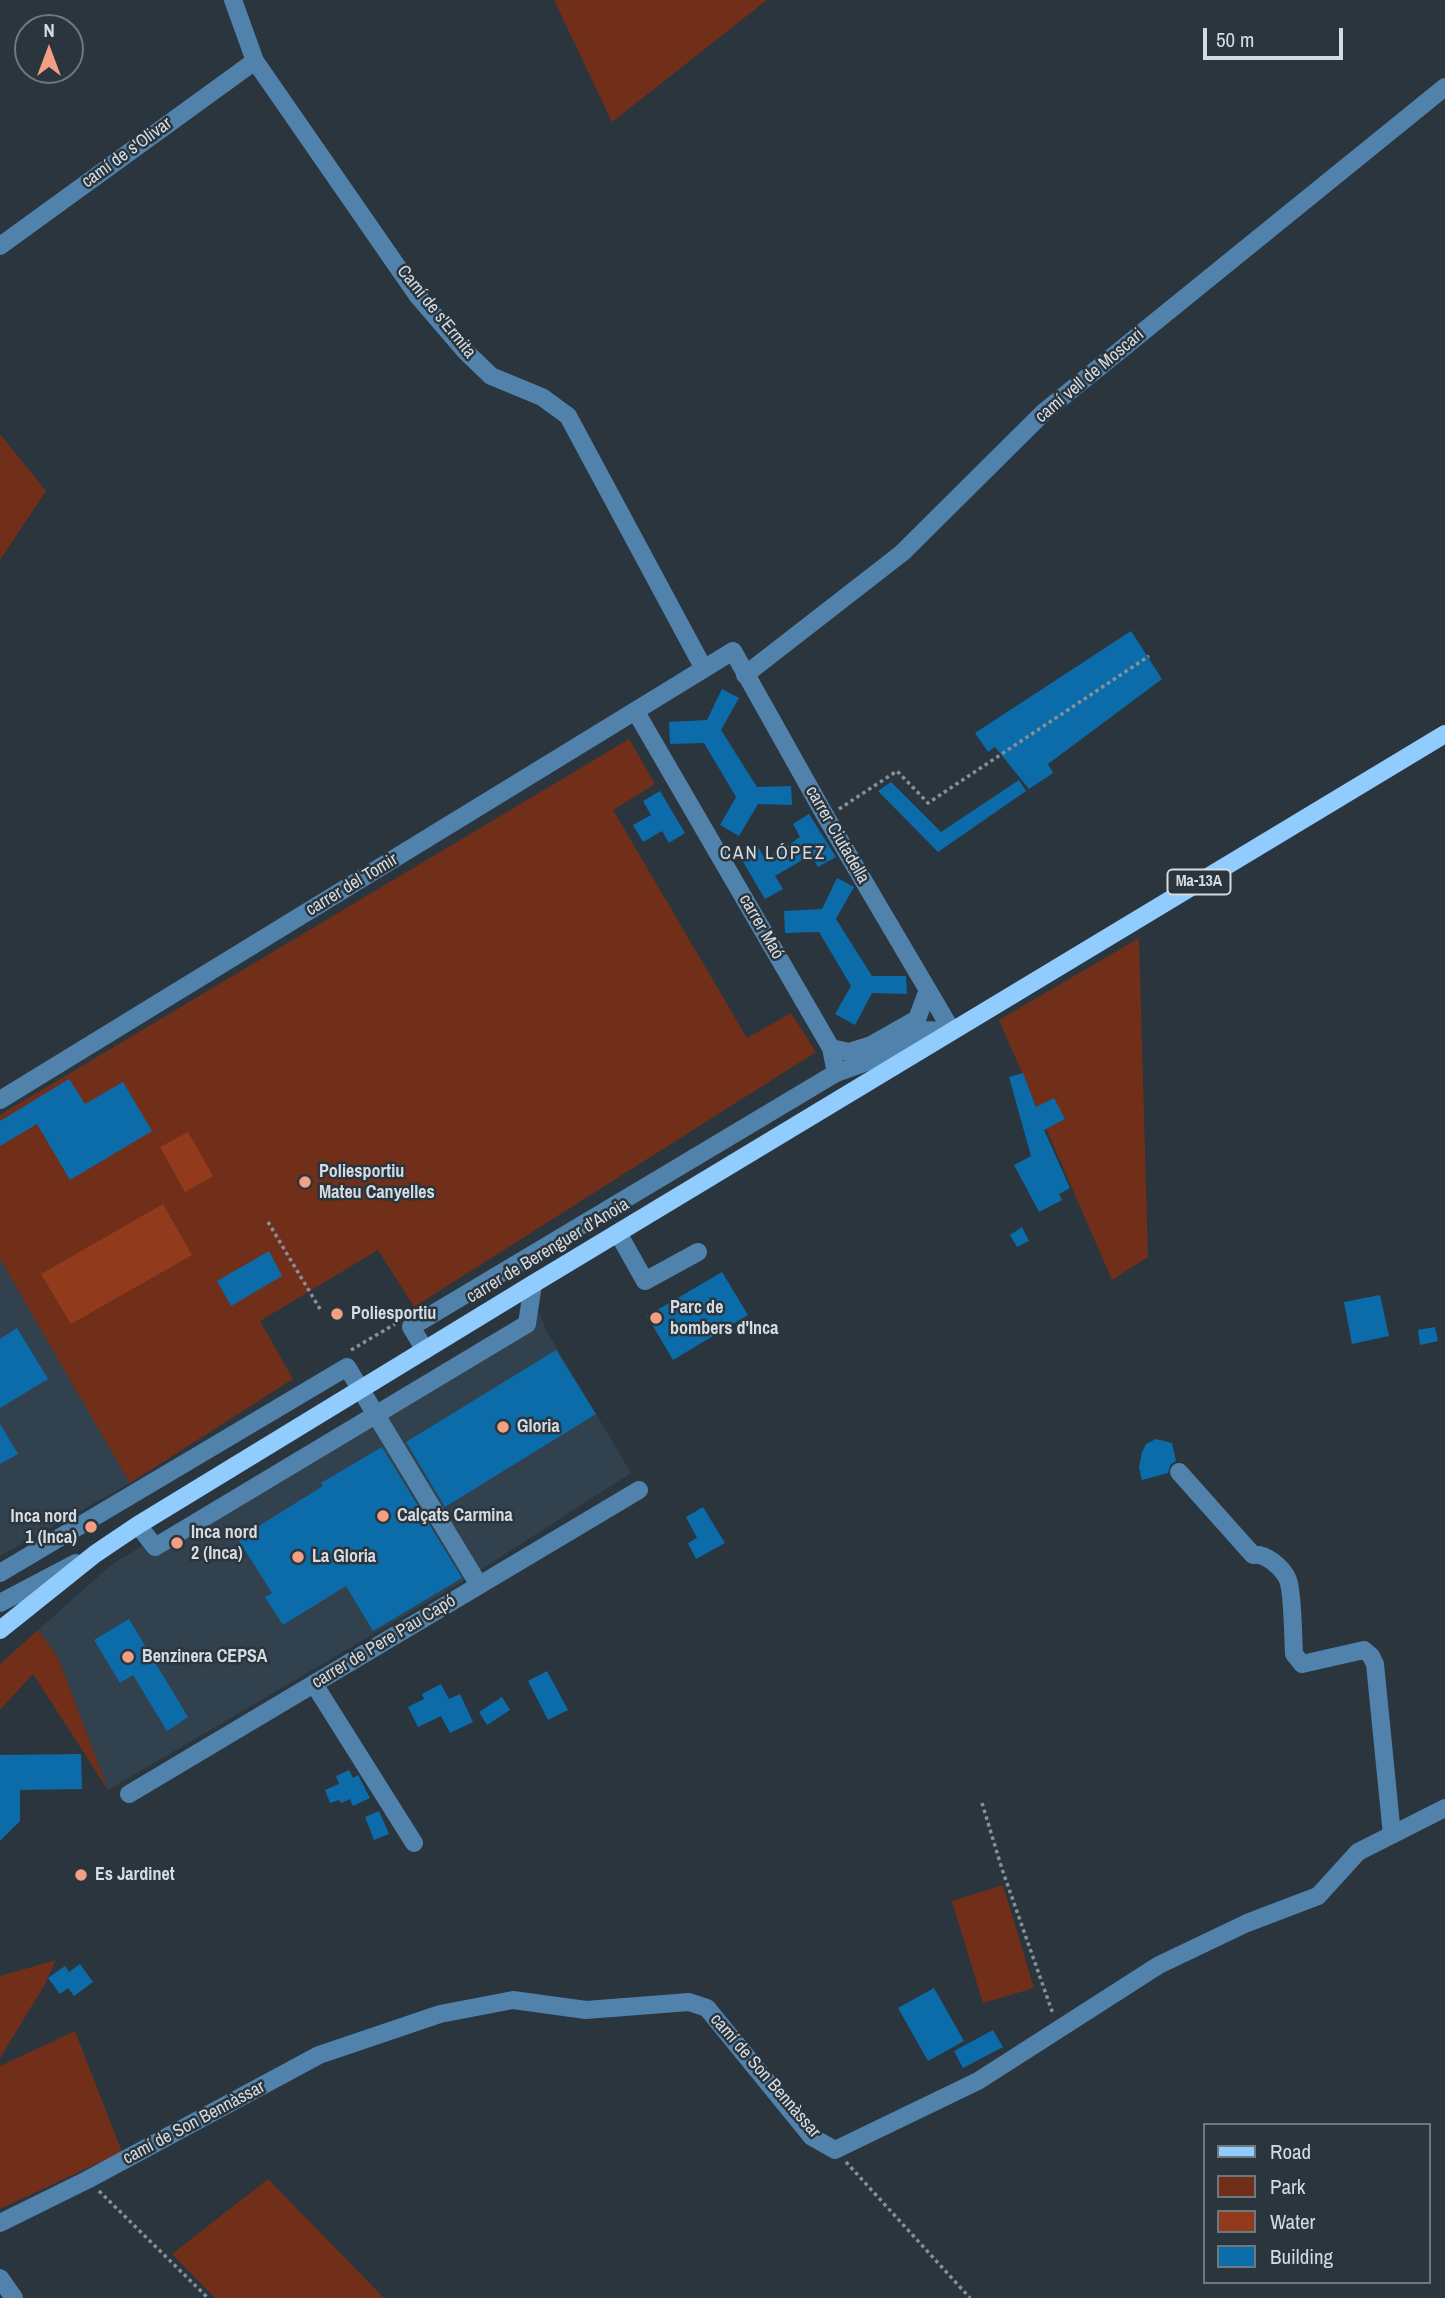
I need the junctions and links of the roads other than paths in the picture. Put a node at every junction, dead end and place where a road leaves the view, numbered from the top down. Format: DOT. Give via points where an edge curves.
graph roads {
  1 [pos="233,0"];
  2 [pos="255,61"];
  3 [pos="1445,87"];
  4 [pos="0,246"];
  5 [pos="704,669"];
  6 [pos="745,675"];
  7 [pos="636,712"];
  8 [pos="1445,734"];
  9 [pos="928,990"];
  10 [pos="952,1031"];
  11 [pos="831,1048"];
  12 [pos="836,1073"];
  13 [pos="0,1100"];
  14 [pos="618,1233"];
  15 [pos="698,1252"];
  16 [pos="533,1284"];
  17 [pos="425,1350"];
  18 [pos="360,1389"];
  19 [pos="377,1415"];
  20 [pos="1179,1472"];
  21 [pos="639,1490"];
  22 [pos="138,1525"];
  23 [pos="95,1554"];
  24 [pos="0,1573"];
  25 [pos="479,1585"];
  26 [pos="0,1603"];
  27 [pos="0,1630"];
  28 [pos="314,1684"];
  29 [pos="129,1794"];
  30 [pos="1445,1808"];
  31 [pos="1392,1835"];
  32 [pos="414,1843"];
  33 [pos="0,2224"];
  34 [pos="0,2278"];
  35 [pos="13,2298"];
  1 -- 2 [label="street, Camí de s'Ermita"];
  2 -- 4 [label="street, camí de s'Olivar"];
  2 -- 5 [label="street, Camí de s'Ermita" via="417,295 465,351 491,376 542,397 568,416"];
  3 -- 6 [label="street, camí vell de Moscari" via="1044,412 902,554"];
  5 -- 6 [label="street, carrer Ciutadella" via="733,651"];
  5 -- 7 [label="street, carrer del Tomir"];
  6 -- 9 [label="street, carrer Ciutadella"];
  7 -- 11 [label="street, carrer Maó"];
  7 -- 13 [label="street, carrer del Tomir"];
  8 -- 10 [label="main road, Ma-13A"];
  9 -- 10 [label="street, carrer Ciutadella"];
  9 -- 11 [label="street" via="917,1019 872,1045 849,1052"];
  10 -- 12 [label="street" via="923,1030 878,1058"];
  10 -- 14 [label="main road, carrer de Berenguer d'Anoia"];
  11 -- 12 [label="street, carrer Maó"];
  12 -- 17 [label="street" via="411,1327"];
  14 -- 15 [label="street" via="645,1281"];
  14 -- 16 [label="main road, carrer de Berenguer d'Anoia"];
  16 -- 17 [label="main road, carrer de Berenguer d'Anoia"];
  16 -- 19 [label="street" via="527,1324"];
  17 -- 18 [label="main road, carrer de Berenguer d'Anoia"];
  18 -- 19 [label="street"];
  18 -- 22 [label="main road, carrer de Berenguer d'Anoia"];
  18 -- 24 [label="street" via="347,1367"];
  19 -- 22 [label="street" via="155,1547"];
  19 -- 25 [label="street"];
  20 -- 31 [label="street" via="1253,1555 1268,1558 1288,1579 1297,1660 1303,1664 1364,1650 1371,1656"];
  21 -- 25 [label="street, carrer de Pere Pau Capó"];
  22 -- 23 [label="main road, carrer de Berenguer d'Anoia"];
  23 -- 26 [label="street"];
  23 -- 27 [label="main road, carrer de Berenguer d'Anoia"];
  25 -- 28 [label="street, carrer de Pere Pau Capó"];
  28 -- 29 [label="street, carrer de Pere Pau Capó"];
  28 -- 32 [label="street"];
  30 -- 31 [label="street, camí de Son Bennàssar"];
  31 -- 33 [label="street, camí de Son Bennàssar" via="1358,1852 1318,1896 1159,1965 978,2081 835,2150 812,2137 706,2008 689,2002 586,2010 513,2000 440,2014 319,2055"];
  34 -- 35 [label="street"];
}
